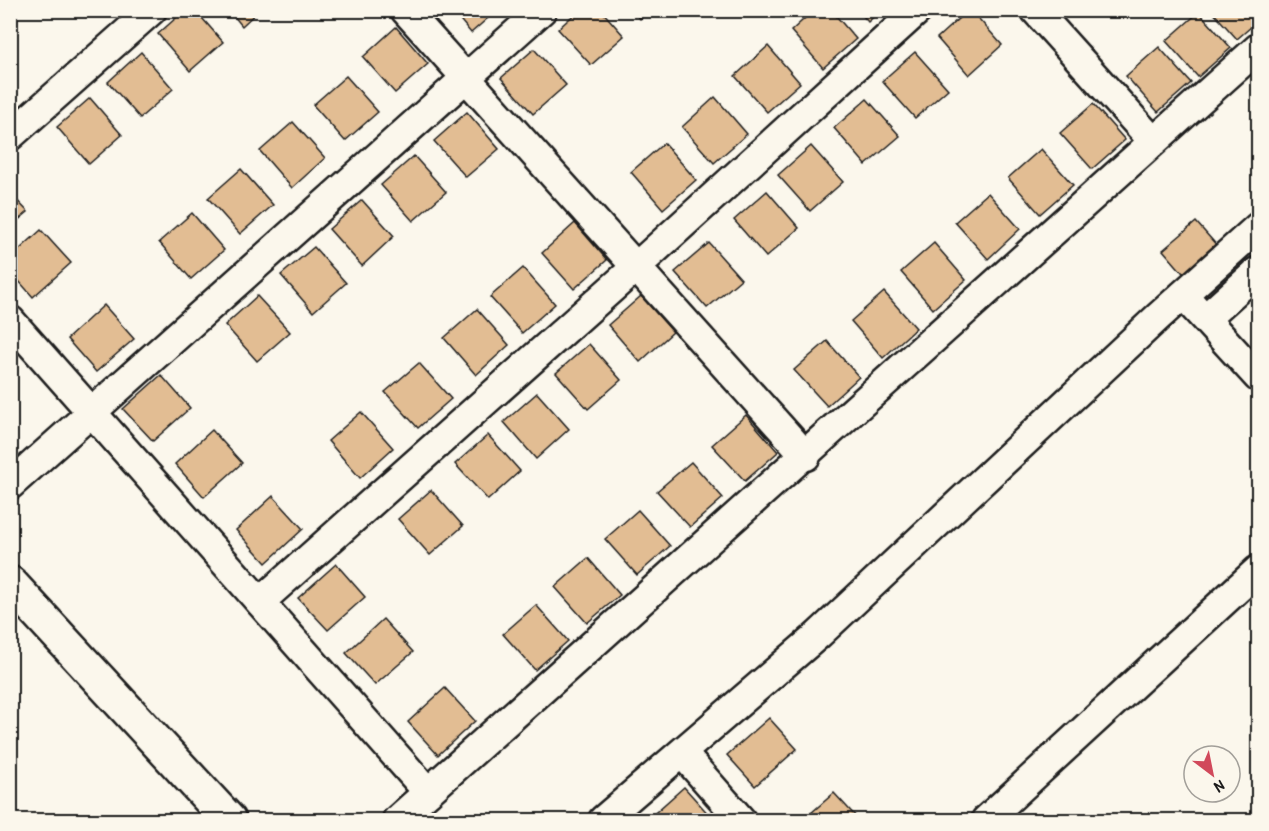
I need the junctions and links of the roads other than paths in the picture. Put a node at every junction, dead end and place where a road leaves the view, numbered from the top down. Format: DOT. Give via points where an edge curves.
graph roads {
  1 [pos="152,10"];
  2 [pos="405,10"];
  3 [pos="542,10"];
  4 [pos="918,10"];
  5 [pos="1035,10"];
  6 [pos="1258,48"];
  7 [pos="468,78"];
  8 [pos="10,136"];
  9 [pos="1153,141"];
  10 [pos="1258,227"];
  11 [pos="636,267"];
  12 [pos="1258,271"];
  13 [pos="1183,295"];
  14 [pos="1206,318"];
  15 [pos="10,320"];
  16 [pos="1258,377"];
  17 [pos="92,412"];
  18 [pos="806,456"];
  19 [pos="10,486"];
  20 [pos="1258,570"];
  21 [pos="10,583"];
  22 [pos="260,602"];
  23 [pos="682,753"];
  24 [pos="428,792"];
  25 [pos="229,820"];
  26 [pos="397,820"];
  27 [pos="603,820"];
  28 [pos="741,820"];
  29 [pos="986,820"];
  1 -- 8 [label="street"];
  2 -- 7 [label="street"];
  3 -- 7 [label="street"];
  4 -- 11 [label="street"];
  5 -- 9 [label="street"];
  6 -- 9 [label="street"];
  7 -- 11 [label="street"];
  7 -- 17 [label="street"];
  9 -- 18 [label="street"];
  10 -- 13 [label="street"];
  11 -- 18 [label="street"];
  11 -- 22 [label="street"];
  12 -- 14 [label="street"];
  13 -- 14 [label="street"];
  13 -- 23 [label="street" via="818,635"];
  14 -- 16 [label="street"];
  15 -- 17 [label="street"];
  17 -- 19 [label="street"];
  17 -- 22 [label="street"];
  18 -- 24 [label="street"];
  20 -- 29 [label="street"];
  21 -- 25 [label="main road"];
  22 -- 24 [label="street"];
  23 -- 27 [label="street"];
  23 -- 28 [label="street"];
  24 -- 26 [label="street"];
}
